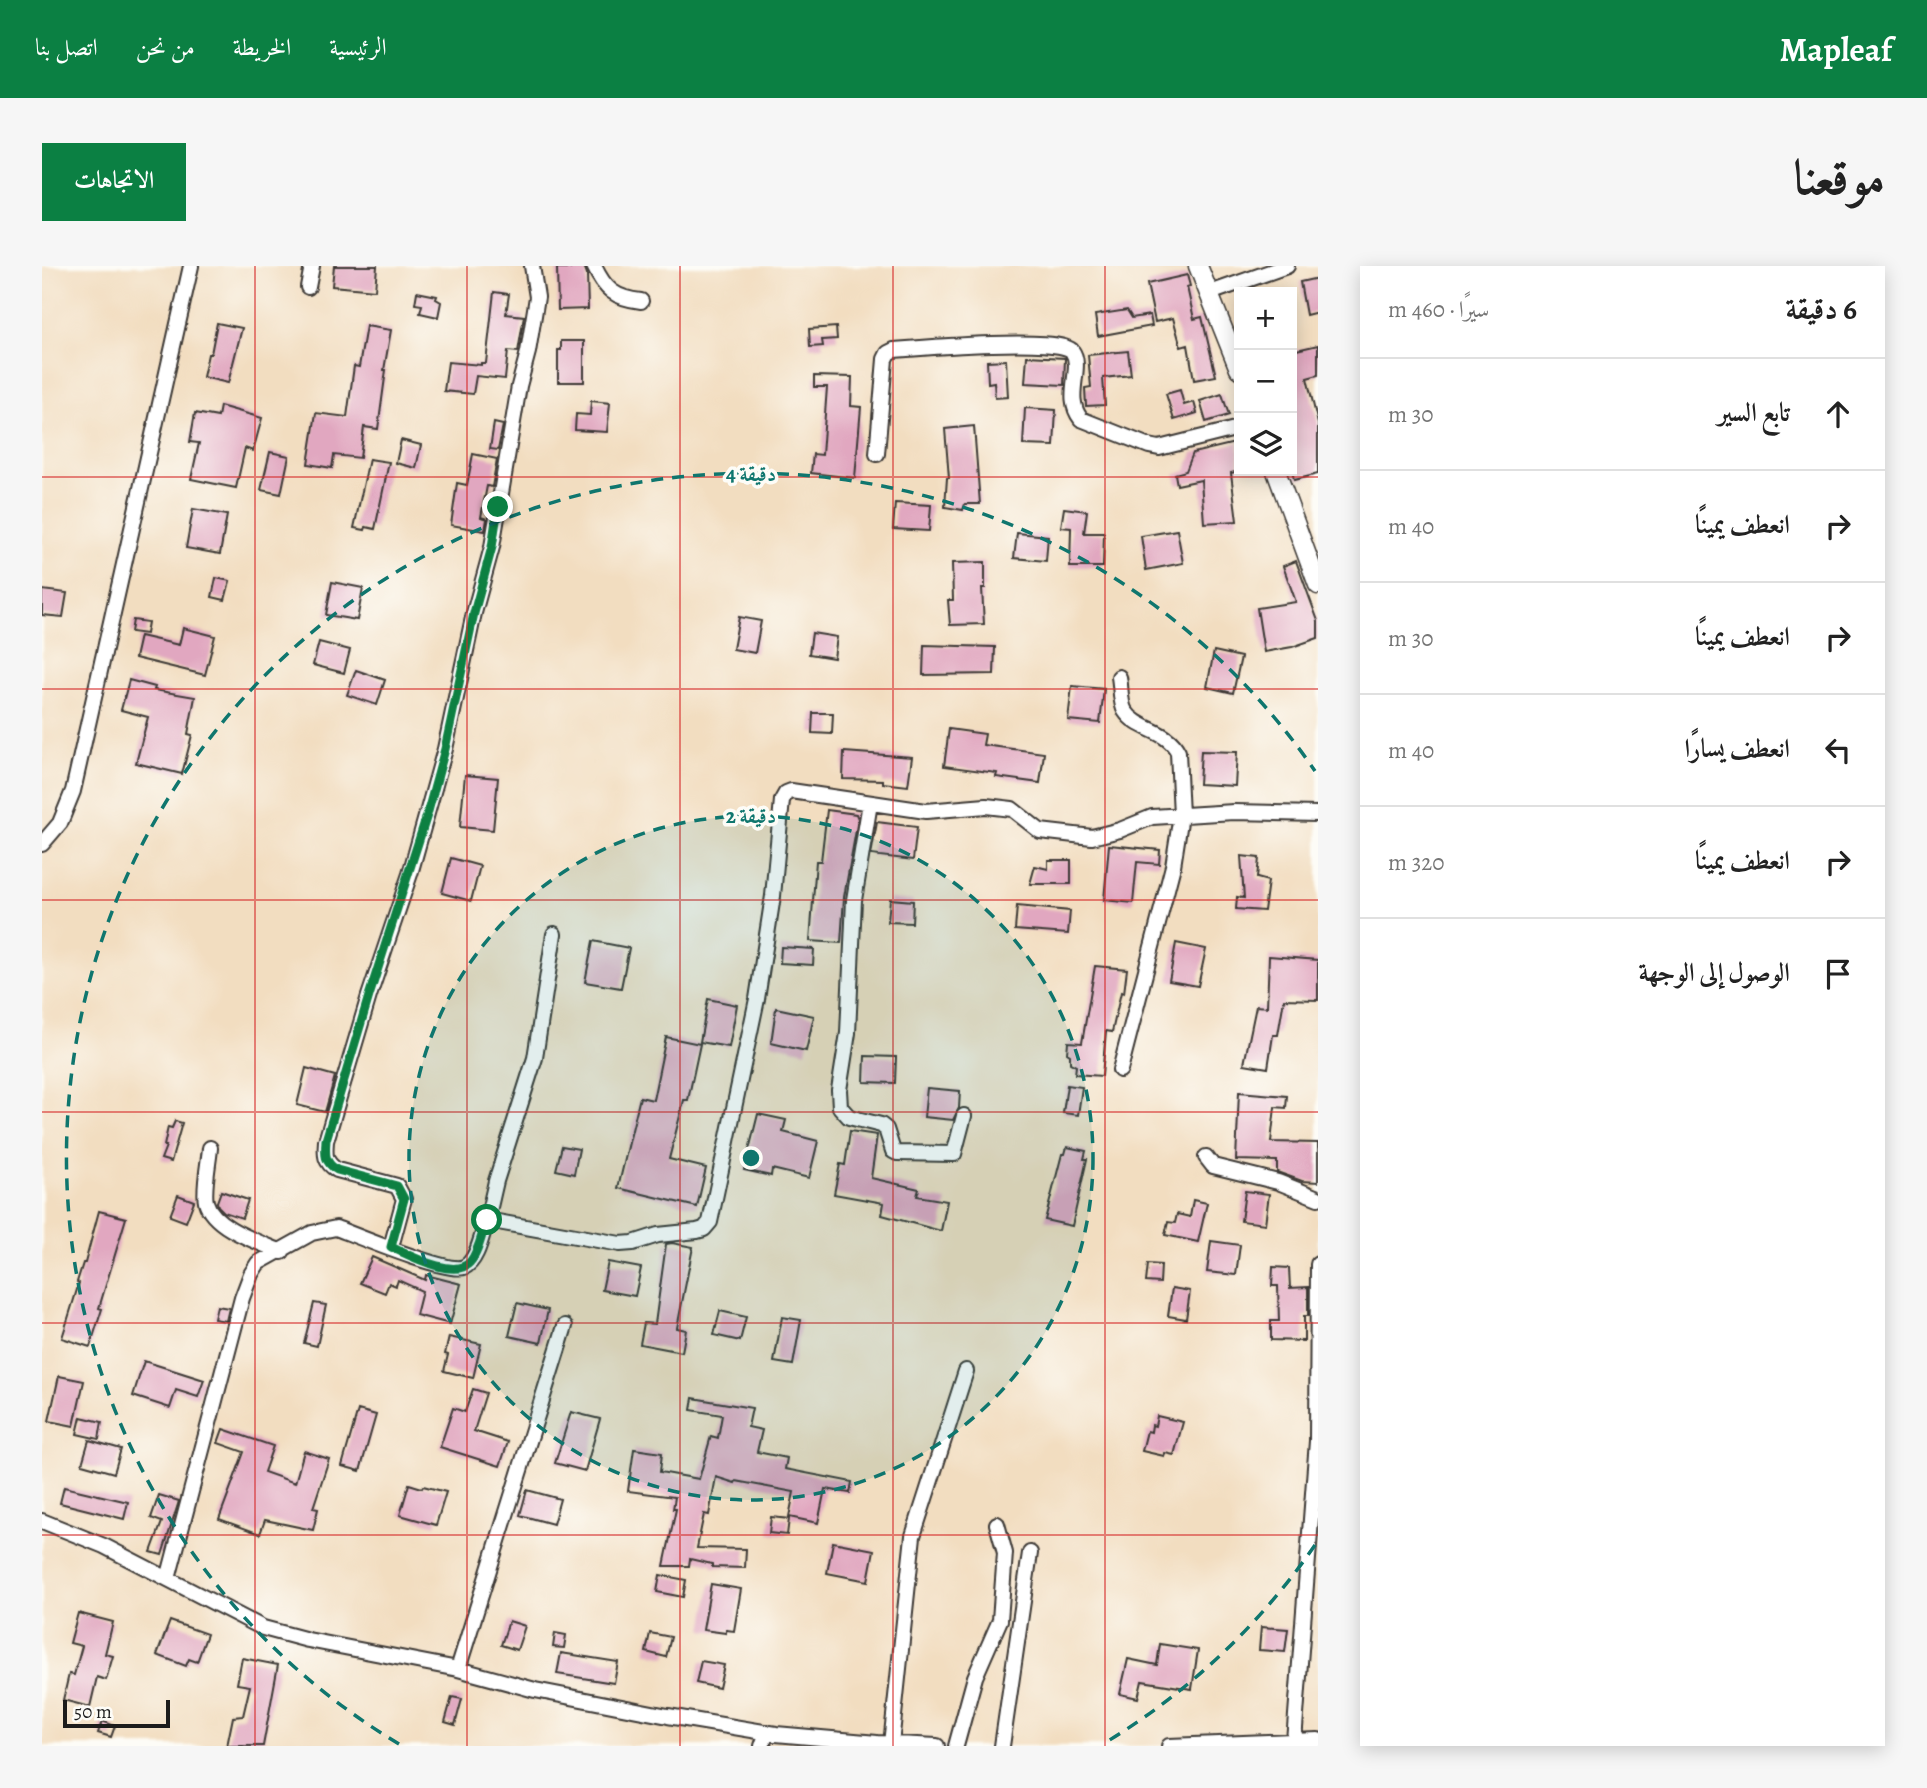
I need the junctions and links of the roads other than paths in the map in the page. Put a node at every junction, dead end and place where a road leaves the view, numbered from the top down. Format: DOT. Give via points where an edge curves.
graph roads {
  1 [pos="191,266"];
  2 [pos="312,266"];
  3 [pos="532,266"];
  4 [pos="594,266"];
  5 [pos="1198,266"];
  6 [pos="1287,266"];
  7 [pos="309,287"];
  8 [pos="1210,293"];
  9 [pos="641,301"];
  10 [pos="1234,356"];
  11 [pos="1234,429"];
  12 [pos="877,454"];
  13 [pos="1278,476"];
  14 [pos="1318,584"];
  15 [pos="1119,677"];
  16 [pos="870,803"];
  17 [pos="1318,814"];
  18 [pos="1181,815"];
  19 [pos="42,844"];
  20 [pos="554,934"];
  21 [pos="1119,1070"];
  22 [pos="964,1116"];
  23 [pos="211,1147"];
  24 [pos="1206,1157"];
  25 [pos="1318,1198"];
  26 [pos="487,1220"];
  27 [pos="391,1247"];
  28 [pos="282,1251"];
  29 [pos="1318,1264"];
  30 [pos="565,1326"];
  31 [pos="966,1371"];
  32 [pos="42,1522"];
  33 [pos="997,1524"];
  34 [pos="1030,1553"];
  35 [pos="168,1579"];
  36 [pos="458,1669"];
  37 [pos="765,1739"];
  38 [pos="1318,1740"];
  39 [pos="1294,1741"];
  40 [pos="891,1744"];
  41 [pos="1263,1744"];
  42 [pos="936,1746"];
  43 [pos="956,1746"];
  44 [pos="1002,1746"];
  45 [pos="1169,1746"];
  1 -- 19 [label="street" via="73,791 60,823"];
  2 -- 7 [label="street"];
  3 -- 27 [label="street" via="537,297 528,352 492,547 445,749 326,1140 329,1166 397,1186 402,1192"];
  4 -- 9 [label="street" via="603,283 621,299"];
  5 -- 8 [label="street"];
  6 -- 8 [label="street"];
  8 -- 10 [label="street"];
  11 -- 12 [label="street" via="1159,448 1081,419 1074,411 1075,359 1065,346 1020,343 906,349 888,353 885,359"];
  13 -- 14 [label="street"];
  15 -- 18 [label="street" via="1124,709 1174,743"];
  16 -- 18 [label="street" via="926,811 1012,808 1040,831 1092,837 1152,817"];
  16 -- 22 [label="street" via="854,900 840,1107 849,1117 886,1129 892,1151 897,1153 954,1154"];
  16 -- 26 [label="street" via="791,791 782,800 757,999 710,1222 705,1228 620,1244"];
  17 -- 18 [label="street"];
  18 -- 21 [label="street" via="1173,866"];
  20 -- 26 [label="street" via="535,1058"];
  23 -- 28 [label="street" via="205,1201 214,1218"];
  24 -- 25 [label="street" via="1213,1166 1278,1182"];
  26 -- 27 [label="street" via="472,1260 464,1267 429,1263"];
  27 -- 28 [label="street" via="336,1228 312,1233"];
  28 -- 35 [label="street" via="258,1263 242,1298"];
  29 -- 39 [label="street" via="1317,1441"];
  30 -- 36 [label="street"];
  31 -- 40 [label="street" via="913,1536"];
  32 -- 35 [label="street" via="104,1546"];
  33 -- 43 [label="street" via="1005,1553 1000,1620 975,1677"];
  34 -- 44 [label="street"];
  35 -- 36 [label="street" via="263,1628"];
  36 -- 37 [label="street"];
  37 -- 40 [label="street"];
  38 -- 39 [label="street"];
  39 -- 41 [label="street"];
  40 -- 42 [label="street"];
  41 -- 45 [label="street"];
}
